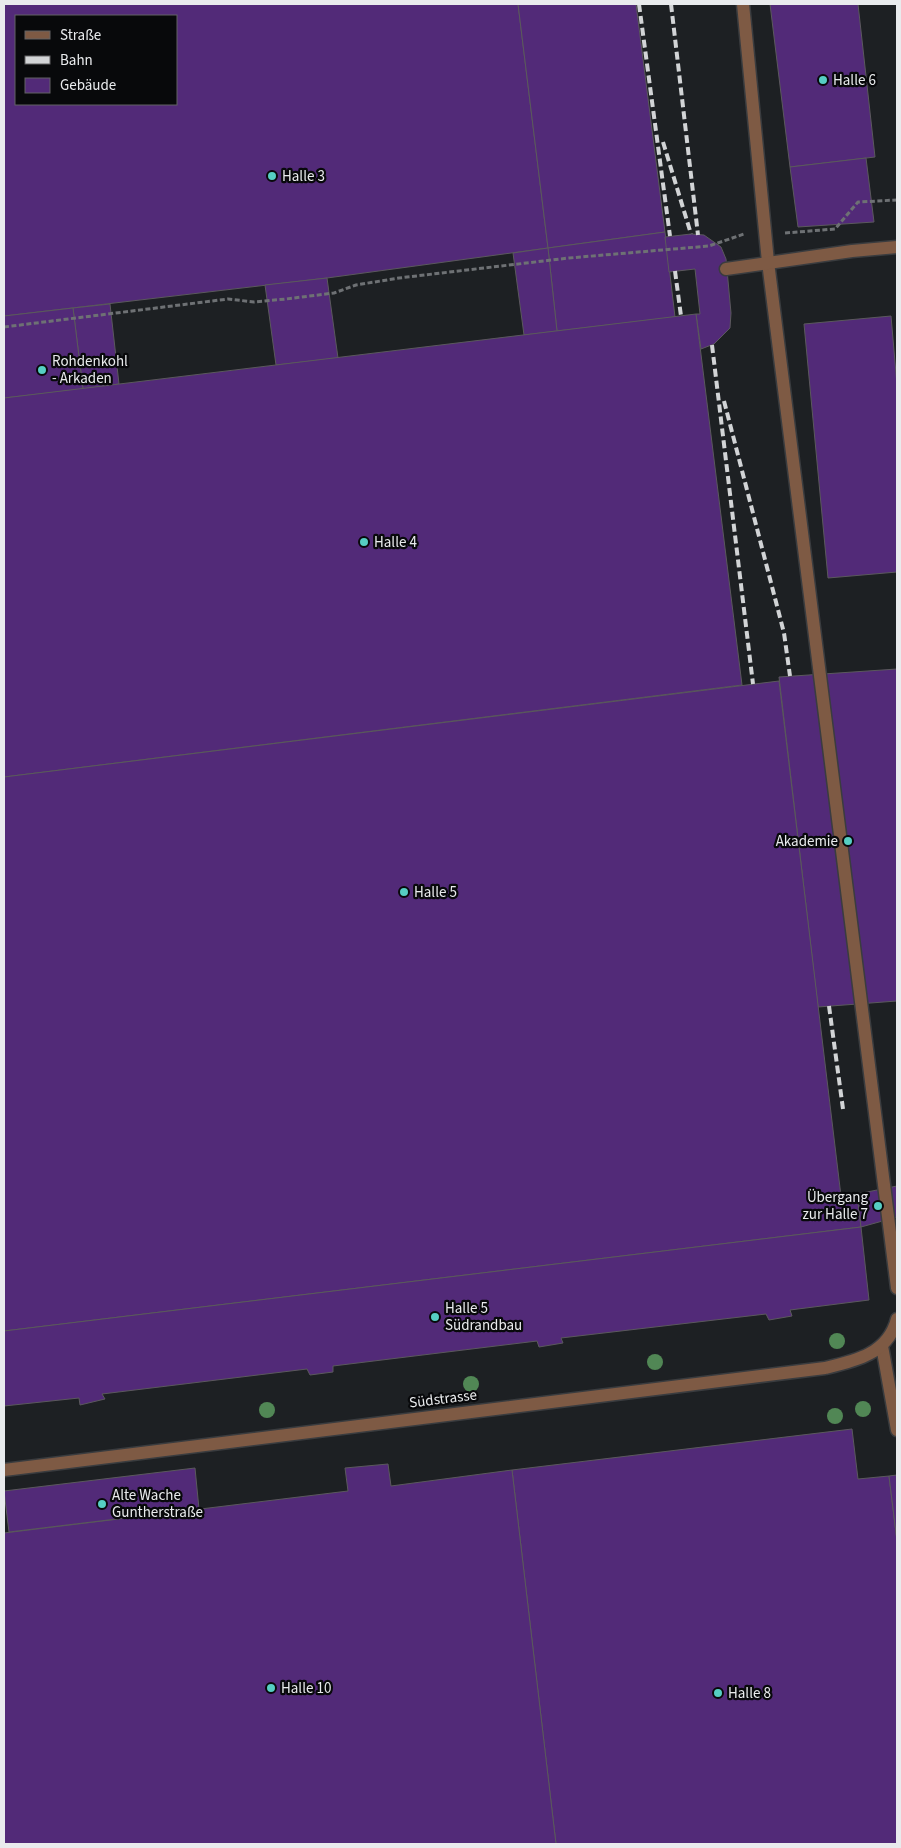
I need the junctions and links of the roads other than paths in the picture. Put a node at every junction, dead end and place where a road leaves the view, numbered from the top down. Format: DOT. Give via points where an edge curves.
graph roads {
  1 [pos="743,4"];
  2 [pos="897,247"];
  3 [pos="768,262"];
  4 [pos="726,269"];
  5 [pos="897,1288"];
  6 [pos="897,1319"];
  7 [pos="882,1346"];
  8 [pos="897,1430"];
  9 [pos="4,1470"];
  1 -- 3 [label="lane"];
  2 -- 3 [label="lane"];
  3 -- 4 [label="lane"];
  3 -- 5 [label="lane"];
  6 -- 7 [label="lane" via="895,1329"];
  7 -- 8 [label="lane"];
  7 -- 9 [label="lane, Südstrasse" via="862,1359 825,1368"];
}
